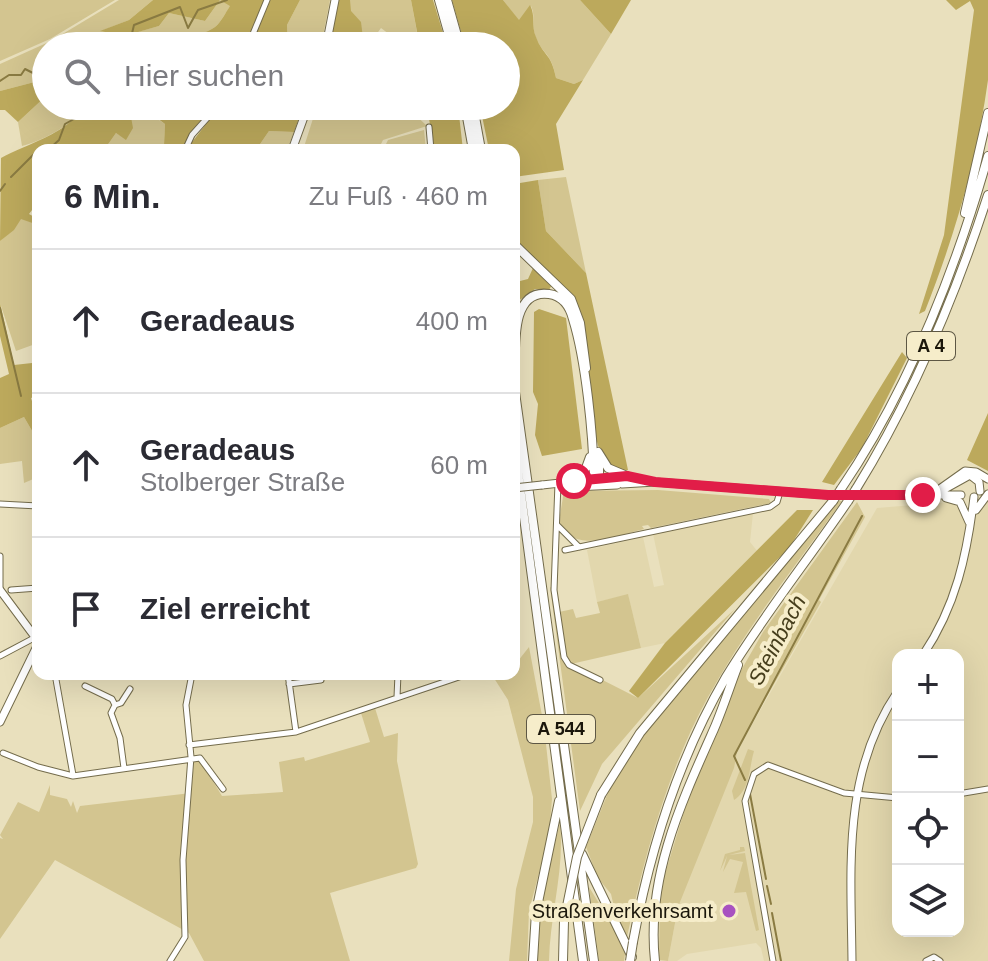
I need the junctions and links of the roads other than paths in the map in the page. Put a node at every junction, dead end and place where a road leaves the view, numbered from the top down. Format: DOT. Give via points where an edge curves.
graph roads {
  1 [pos="267,0"];
  2 [pos="335,0"];
  3 [pos="439,0"];
  4 [pos="447,0"];
  5 [pos="254,32"];
  6 [pos="329,32"];
  7 [pos="448,32"];
  8 [pos="456,32"];
  9 [pos="988,113"];
  10 [pos="205,120"];
  11 [pos="303,120"];
  12 [pos="469,120"];
  13 [pos="476,120"];
  14 [pos="429,127"];
  15 [pos="188,144"];
  16 [pos="294,144"];
  17 [pos="430,144"];
  18 [pos="475,144"];
  19 [pos="477,144"];
  20 [pos="988,156"];
  21 [pos="988,195"];
  22 [pos="520,249"];
  23 [pos="955,257"];
  24 [pos="520,311"];
  25 [pos="520,429"];
  26 [pos="592,441"];
  27 [pos="598,452"];
  28 [pos="600,479"];
  29 [pos="624,480"];
  30 [pos="566,482"];
  31 [pos="959,482"];
  32 [pos="520,486"];
  33 [pos="520,487"];
  34 [pos="979,490"];
  35 [pos="780,491"];
  36 [pos="936,493"];
  37 [pos="0,504"];
  38 [pos="32,506"];
  39 [pos="557,525"];
  40 [pos="970,525"];
  41 [pos="579,547"];
  42 [pos="565,550"];
  43 [pos="0,556"];
  44 [pos="32,588"];
  45 [pos="0,590"];
  46 [pos="11,590"];
  47 [pos="32,634"];
  48 [pos="32,643"];
  49 [pos="746,645"];
  50 [pos="926,649"];
  51 [pos="32,652"];
  52 [pos="0,656"];
  53 [pos="56,680"];
  54 [pos="190,680"];
  55 [pos="289,680"];
  56 [pos="321,680"];
  57 [pos="398,680"];
  58 [pos="449,680"];
  59 [pos="600,680"];
  60 [pos="289,684"];
  61 [pos="85,686"];
  62 [pos="130,689"];
  63 [pos="397,697"];
  64 [pos="892,702"];
  65 [pos="115,705"];
  66 [pos="0,722"];
  67 [pos="296,732"];
  68 [pos="189,745"];
  69 [pos="3,753"];
  70 [pos="191,757"];
  71 [pos="124,768"];
  72 [pos="73,776"];
  73 [pos="561,788"];
  74 [pos="223,789"];
  75 [pos="988,789"];
  76 [pos="964,793"];
  77 [pos="855,795"];
  78 [pos="892,798"];
  79 [pos="576,838"];
  80 [pos="170,961"];
  81 [pos="533,961"];
  82 [pos="563,961"];
  83 [pos="583,961"];
  84 [pos="594,961"];
  85 [pos="632,961"];
  86 [pos="655,961"];
  87 [pos="773,961"];
  88 [pos="852,961"];
  89 [pos="926,961"];
  90 [pos="940,961"];
  1 -- 5 [label="street"];
  2 -- 6 [label="main road"];
  3 -- 7 [label="highway"];
  4 -- 8 [label="highway"];
  9 -- 23 [label="highway"];
  10 -- 15 [label="street"];
  11 -- 16 [label="main road"];
  12 -- 18 [label="highway"];
  13 -- 19 [label="highway"];
  14 -- 17 [label="street"];
  20 -- 23 [label="highway, A 4"];
  21 -- 49 [label="highway, A 4, bridge" via="932,343 891,430 848,501"];
  22 -- 27 [label="highway" via="574,303"];
  23 -- 82 [label="highway, A 4, bridge" via="906,377 841,489 640,733 601,795 577,857 564,921"];
  24 -- 26 [label="highway" via="540,295 560,298 573,319"];
  25 -- 79 [label="highway, A 544"];
  26 -- 28 [label="highway"];
  26 -- 30 [label="highway" via="588,464"];
  27 -- 28 [label="highway"];
  27 -- 29 [label="highway"];
  28 -- 29 [label="main road"];
  28 -- 30 [label="main road"];
  29 -- 30 [label="main road" via="574,487"];
  29 -- 35 [label="main road"];
  30 -- 33 [label="main road, bridge"];
  30 -- 39 [label="street"];
  31 -- 34 [label="main road"];
  31 -- 34 [label="main road" via="970,475"];
  31 -- 36 [label="main road"];
  32 -- 73 [label="highway, A 544"];
  34 -- 36 [label="main road"];
  34 -- 36 [label="main road" via="976,472 965,471"];
  34 -- 40 [label="main road"];
  34 -- 40 [label="main road"];
  35 -- 36 [label="main road"];
  35 -- 41 [label="street" via="770,507"];
  36 -- 40 [label="main road" via="958,500"];
  37 -- 38 [label="street"];
  39 -- 41 [label="street"];
  39 -- 59 [label="street" via="554,590 564,657 569,665"];
  40 -- 50 [label="main road" via="954,597"];
  41 -- 42 [label="street"];
  43 -- 45 [label="street"];
  44 -- 46 [label="street"];
  45 -- 47 [label="main road"];
  48 -- 52 [label="street"];
  49 -- 85 [label="highway, A 4, bridge" via="682,767 652,852"];
  49 -- 86 [label="highway" via="666,850 654,902"];
  51 -- 66 [label="main road"];
  53 -- 72 [label="street"];
  54 -- 68 [label="street"];
  55 -- 60 [label="street"];
  56 -- 60 [label="street"];
  57 -- 63 [label="street"];
  58 -- 63 [label="street"];
  60 -- 67 [label="street"];
  61 -- 65 [label="street"];
  62 -- 65 [label="street"];
  63 -- 67 [label="street"];
  64 -- 77 [label="main road" via="871,740"];
  65 -- 71 [label="street" via="111,713"];
  67 -- 68 [label="street"];
  68 -- 70 [label="street"];
  69 -- 72 [label="street"];
  70 -- 71 [label="street"];
  70 -- 74 [label="street" via="205,760"];
  70 -- 80 [label="street" via="183,860 185,937"];
  71 -- 72 [label="street"];
  73 -- 81 [label="highway" via="536,912"];
  73 -- 83 [label="highway, A 544"];
  75 -- 76 [label="street"];
  77 -- 78 [label="street"];
  77 -- 87 [label="street" via="761,767 746,791"];
  77 -- 88 [label="main road"];
  79 -- 84 [label="highway, A 544"];
  79 -- 85 [label="highway"];
  89 -- 90 [label="street"];
}
